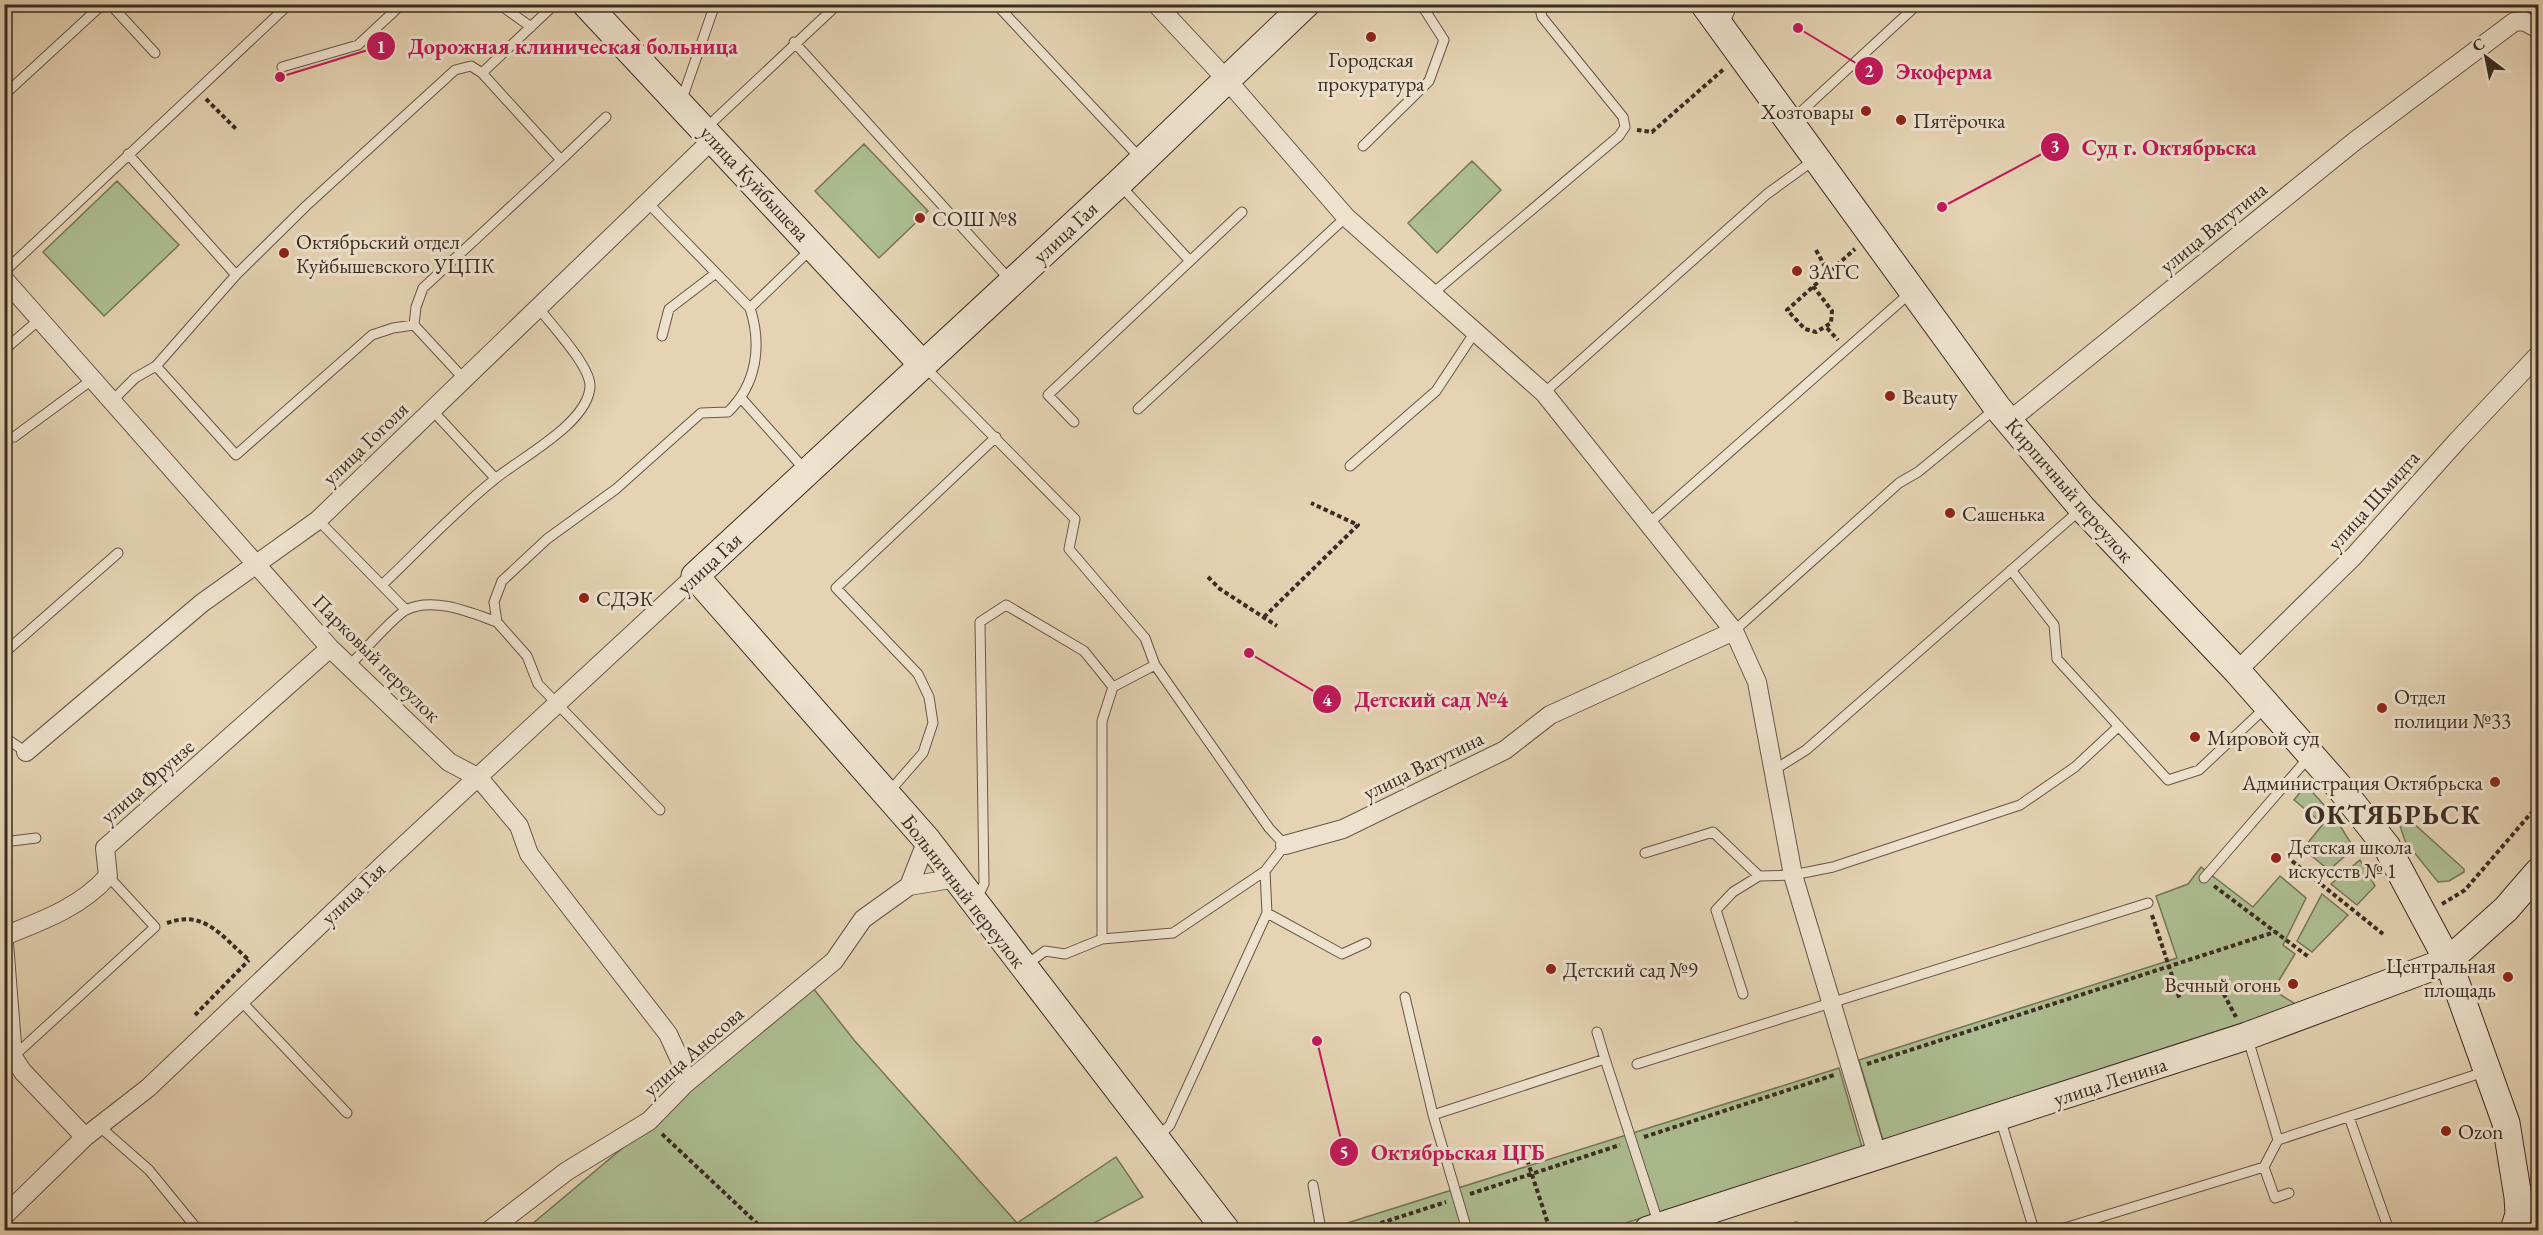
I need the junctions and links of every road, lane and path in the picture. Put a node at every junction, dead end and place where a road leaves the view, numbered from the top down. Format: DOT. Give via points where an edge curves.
graph roads {
  1 [pos="102,4"];
  2 [pos="110,4"];
  3 [pos="402,4"];
  4 [pos="499,4"];
  5 [pos="555,4"];
  6 [pos="586,4"];
  7 [pos="715,4"];
  8 [pos="838,4"];
  9 [pos="996,4"];
  10 [pos="1156,4"];
  11 [pos="1306,4"];
  12 [pos="1421,4"];
  13 [pos="1539,4"];
  14 [pos="1704,4"];
  15 [pos="1733,4"];
  16 [pos="1918,4"];
  17 [pos="286,7"];
  18 [pos="531,27"];
  19 [pos="1722,29"];
  20 [pos="2538,29"];
  21 [pos="795,43"];
  22 [pos="155,53"];
  23 [pos="282,67"];
  24 [pos="1726,67"];
  25 [pos="482,73"];
  26 [pos="1227,80"];
  27 [pos="197,90"];
  28 [pos="4,95"];
  29 [pos="681,105"];
  30 [pos="606,117"];
  31 [pos="1789,123"];
  32 [pos="1625,127"];
  33 [pos="237,130"];
  34 [pos="708,134"];
  35 [pos="1363,146"];
  36 [pos="128,154"];
  37 [pos="1815,159"];
  38 [pos="561,160"];
  39 [pos="1143,160"];
  40 [pos="1119,183"];
  41 [pos="647,202"];
  42 [pos="1242,212"];
  43 [pos="1346,217"];
  44 [pos="814,246"];
  45 [pos="1855,249"];
  46 [pos="1816,250"];
  47 [pos="1190,261"];
  48 [pos="4,272"];
  49 [pos="1828,272"];
  50 [pos="716,273"];
  51 [pos="236,275"];
  52 [pos="4,279"];
  53 [pos="1012,282"];
  54 [pos="1813,286"];
  55 [pos="1914,290"];
  56 [pos="1432,294"];
  57 [pos="538,308"];
  58 [pos="750,308"];
  59 [pos="40,319"];
  60 [pos="414,325"];
  61 [pos="1475,332"];
  62 [pos="662,336"];
  63 [pos="4,350"];
  64 [pos="2538,355"];
  65 [pos="922,364"];
  66 [pos="156,366"];
  67 [pos="93,379"];
  68 [pos="464,379"];
  69 [pos="1544,393"];
  70 [pos="742,399"];
  71 [pos="112,401"];
  72 [pos="1138,409"];
  73 [pos="432,410"];
  74 [pos="2003,414"];
  75 [pos="1074,422"];
  76 [pos="14,437"];
  77 [pos="996,438"];
  78 [pos="1350,466"];
  79 [pos="807,473"];
  80 [pos="495,478"];
  81 [pos="1311,503"];
  82 [pos="2082,508"];
  83 [pos="318,520"];
  84 [pos="1648,524"];
  85 [pos="118,553"];
  86 [pos="256,564"];
  87 [pos="2011,570"];
  88 [pos="695,576"];
  89 [pos="1208,577"];
  90 [pos="382,585"];
  91 [pos="406,610"];
  92 [pos="1264,617"];
  93 [pos="497,622"];
  94 [pos="1277,626"];
  95 [pos="1734,631"];
  96 [pos="330,648"];
  97 [pos="4,652"];
  98 [pos="1155,665"];
  99 [pos="349,666"];
  100 [pos="2237,671"];
  101 [pos="1113,687"];
  102 [pos="557,705"];
  103 [pos="2268,706"];
  104 [pos="2119,726"];
  105 [pos="4,738"];
  106 [pos="26,752"];
  107 [pos="2311,755"];
  108 [pos="1774,771"];
  109 [pos="478,778"];
  110 [pos="887,795"];
  111 [pos="2538,805"];
  112 [pos="660,810"];
  113 [pos="36,838"];
  114 [pos="927,840"];
  115 [pos="4,842"];
  116 [pos="1285,845"];
  117 [pos="1645,853"];
  118 [pos="2292,861"];
  119 [pos="1265,871"];
  120 [pos="2538,872"];
  121 [pos="1793,875"];
  122 [pos="108,876"];
  123 [pos="1759,876"];
  124 [pos="957,878"];
  125 [pos="2204,878"];
  126 [pos="909,886"];
  127 [pos="975,902"];
  128 [pos="2148,903"];
  129 [pos="1267,913"];
  130 [pos="2423,916"];
  131 [pos="155,927"];
  132 [pos="2275,932"];
  133 [pos="2383,934"];
  134 [pos="4,936"];
  135 [pos="1102,939"];
  136 [pos="4,943"];
  137 [pos="1365,943"];
  138 [pos="2310,958"];
  139 [pos="249,960"];
  140 [pos="2448,961"];
  141 [pos="1024,966"];
  142 [pos="2169,966"];
  143 [pos="271,972"];
  144 [pos="2220,987"];
  145 [pos="1743,994"];
  146 [pos="1405,997"];
  147 [pos="2181,1000"];
  148 [pos="241,1001"];
  149 [pos="1831,1003"];
  150 [pos="193,1017"];
  151 [pos="2244,1031"];
  152 [pos="1597,1032"];
  153 [pos="13,1057"];
  154 [pos="1605,1059"];
  155 [pos="1637,1064"];
  156 [pos="1851,1070"];
  157 [pos="2487,1071"];
  158 [pos="684,1084"];
  159 [pos="347,1113"];
  160 [pos="1433,1115"];
  161 [pos="2349,1117"];
  162 [pos="2000,1118"];
  163 [pos="649,1121"];
  164 [pos="92,1131"];
  165 [pos="1156,1139"];
  166 [pos="2278,1140"];
  167 [pos="1631,1141"];
  168 [pos="1525,1153"];
  169 [pos="1878,1158"];
  170 [pos="2264,1167"];
  171 [pos="1532,1174"];
  172 [pos="1313,1185"];
  173 [pos="2289,1193"];
  174 [pos="1458,1198"];
  175 [pos="4,1216"];
  176 [pos="2524,1216"];
  177 [pos="1221,1226"];
  178 [pos="1654,1229"];
  179 [pos="198,1230"];
  180 [pos="490,1230"];
  181 [pos="764,1230"];
  182 [pos="1321,1230"];
  183 [pos="1359,1230"];
  184 [pos="1467,1230"];
  185 [pos="1550,1230"];
  186 [pos="2034,1230"];
  187 [pos="2058,1230"];
  188 [pos="2389,1230"];
  1 -- 28 [label="lane"];
  2 -- 22 [label="lane"];
  3 -- 23 [label="lane" via="358,45"];
  4 -- 18 [label="lane"];
  5 -- 18 [label="lane"];
  6 -- 29 [label="main road, улица Куйбышева"];
  7 -- 29 [label="lane"];
  8 -- 21 [label="lane"];
  9 -- 39 [label="lane"];
  10 -- 26 [label="street"];
  11 -- 26 [label="main road, улица Гая"];
  12 -- 35 [label="lane" via="1444,40 1429,81"];
  13 -- 32 [label="lane" via="1542,17 1623,117"];
  14 -- 19 [label="main road, Кирпичный переулок"];
  15 -- 19 [label="lane"];
  16 -- 31 [label="lane"];
  17 -- 27 [label="lane"];
  18 -- 25 [label="lane"];
  19 -- 31 [label="main road, Кирпичный переулок"];
  20 -- 74 [label="street, улица Ватутина" via="2524,21 2504,29"];
  21 -- 34 [label="lane"];
  21 -- 53 [label="lane"];
  24 -- 32 [label="path" via="1652,132"];
  25 -- 38 [label="lane"];
  25 -- 51 [label="lane" via="471,66 455,70"];
  26 -- 39 [label="main road, улица Гая"];
  26 -- 43 [label="street"];
  27 -- 33 [label="path"];
  27 -- 36 [label="lane"];
  29 -- 34 [label="main road, улица Куйбышева"];
  30 -- 38 [label="lane"];
  31 -- 37 [label="main road, Кирпичный переулок"];
  32 -- 56 [label="lane"];
  34 -- 41 [label="street, улица Гоголя"];
  34 -- 44 [label="main road, улица Куйбышева"];
  36 -- 48 [label="lane"];
  36 -- 51 [label="lane"];
  37 -- 55 [label="main road, Кирпичный переулок"];
  37 -- 69 [label="lane" via="1767,194"];
  38 -- 60 [label="lane" via="423,288"];
  39 -- 40 [label="main road, улица Гая"];
  40 -- 47 [label="lane"];
  40 -- 53 [label="main road, улица Гая"];
  41 -- 50 [label="lane"];
  41 -- 57 [label="street, улица Гоголя"];
  42 -- 47 [label="lane"];
  43 -- 56 [label="street"];
  43 -- 72 [label="lane"];
  44 -- 58 [label="lane"];
  44 -- 65 [label="main road, улица Куйбышева"];
  45 -- 49 [label="path"];
  46 -- 49 [label="path"];
  47 -- 75 [label="lane" via="1048,395"];
  49 -- 54 [label="path"];
  50 -- 58 [label="lane"];
  50 -- 62 [label="lane" via="669,309"];
  51 -- 66 [label="lane"];
  52 -- 59 [label="street, Парковый переулок"];
  53 -- 65 [label="main road, улица Гая"];
  54 -- 54 [label="path" via="1787,310 1805,329 1816,332 1827,328 1833,311"];
  55 -- 74 [label="main road, Кирпичный переулок"];
  55 -- 84 [label="lane"];
  56 -- 61 [label="street"];
  57 -- 68 [label="street, улица Гоголя"];
  57 -- 80 [label="lane" via="580,361 590,384 588,402 541,448"];
  58 -- 70 [label="lane" via="756,327 756,363"];
  59 -- 63 [label="lane"];
  59 -- 67 [label="street, Парковый переулок"];
  60 -- 66 [label="lane" via="372,335 236,455"];
  60 -- 68 [label="lane"];
  61 -- 69 [label="street"];
  61 -- 78 [label="lane" via="1436,391"];
  64 -- 100 [label="street, улица Шмидта" via="2354,556"];
  65 -- 77 [label="lane"];
  65 -- 79 [label="main road, улица Гая"];
  66 -- 71 [label="lane" via="135,378"];
  67 -- 71 [label="street, Парковый переулок"];
  67 -- 76 [label="lane"];
  68 -- 73 [label="street, улица Гоголя"];
  69 -- 84 [label="street"];
  70 -- 79 [label="lane"];
  70 -- 93 [label="lane" via="728,412 701,413 616,489 547,539 502,581 494,602"];
  71 -- 86 [label="street, Парковый переулок"];
  73 -- 80 [label="lane"];
  73 -- 83 [label="street, улица Гоголя"];
  74 -- 82 [label="main road, Кирпичный переулок"];
  74 -- 95 [label="lane" via="1899,483"];
  77 -- 98 [label="lane" via="1075,519 1069,549 1145,638"];
  77 -- 110 [label="lane" via="836,588 918,674 929,697 933,723 923,753"];
  79 -- 88 [label="main road, улица Гая"];
  80 -- 90 [label="lane"];
  81 -- 92 [label="path" via="1358,525"];
  82 -- 87 [label="lane"];
  82 -- 100 [label="main road, Кирпичный переулок"];
  83 -- 86 [label="street, улица Гоголя"];
  83 -- 90 [label="lane"];
  84 -- 95 [label="street"];
  85 -- 97 [label="lane"];
  86 -- 96 [label="street, Парковый переулок"];
  86 -- 106 [label="street, улица Гоголя" via="202,603"];
  87 -- 104 [label="lane" via="2054,625 2057,659"];
  87 -- 108 [label="lane" via="1806,750"];
  88 -- 102 [label="street, улица Гая"];
  88 -- 110 [label="main road, Больничный переулок"];
  89 -- 92 [label="path"];
  90 -- 91 [label="lane"];
  91 -- 93 [label="lane" via="432,605"];
  91 -- 99 [label="lane"];
  92 -- 94 [label="path"];
  93 -- 102 [label="lane" via="526,656 538,684"];
  95 -- 108 [label="street" via="1757,682"];
  95 -- 116 [label="street, улица Ватутина" via="1550,715 1505,750 1343,829"];
  96 -- 99 [label="street, Парковый переулок"];
  96 -- 122 [label="street, улица Фрунзе" via="105,848"];
  98 -- 101 [label="lane"];
  98 -- 116 [label="lane" via="1269,828"];
  99 -- 109 [label="street, Парковый переулок" via="449,762"];
  100 -- 103 [label="main road, Кирпичный переулок"];
  101 -- 127 [label="lane" via="1084,651 1006,605 980,622 984,884"];
  101 -- 135 [label="lane" via="1102,720"];
  102 -- 109 [label="street, улица Гая"];
  102 -- 112 [label="lane"];
  103 -- 104 [label="lane" via="2199,770 2168,780"];
  103 -- 107 [label="main road, Кирпичный переулок"];
  104 -- 121 [label="lane" via="2075,766 2020,806 1833,867"];
  105 -- 106 [label="lane"];
  107 -- 125 [label="lane"];
  107 -- 130 [label="main road, Кирпичный переулок" via="2387,847"];
  108 -- 121 [label="street"];
  109 -- 143 [label="street, улица Гая"];
  109 -- 158 [label="street, Парковый переулок" via="519,825 529,854 668,1034 680,1060"];
  110 -- 114 [label="main road, Больничный переулок"];
  111 -- 130 [label="path" via="2465,890"];
  113 -- 115 [label="lane"];
  114 -- 124 [label="main road, Больничный переулок"];
  114 -- 126 [label="street"];
  116 -- 119 [label="lane"];
  117 -- 123 [label="lane" via="1713,832"];
  118 -- 133 [label="path"];
  119 -- 129 [label="lane"];
  119 -- 135 [label="lane" via="1173,933"];
  120 -- 140 [label="main road, улица Ленина" via="2506,909"];
  121 -- 123 [label="lane"];
  121 -- 149 [label="street"];
  122 -- 131 [label="lane"];
  122 -- 134 [label="street" via="95,891 59,914"];
  123 -- 145 [label="lane" via="1733,892 1716,910"];
  124 -- 126 [label="street, улица Аносова"];
  124 -- 127 [label="main road, Больничный переулок"];
  125 -- 132 [label="path"];
  126 -- 158 [label="street, улица Аносова" via="863,919 834,961"];
  127 -- 141 [label="main road, Больничный переулок"];
  128 -- 142 [label="path"];
  128 -- 149 [label="lane"];
  129 -- 137 [label="lane" via="1342,954"];
  129 -- 165 [label="lane" via="1170,1125"];
  130 -- 140 [label="main road, Кирпичный переулок"];
  131 -- 139 [label="path" via="184,917 203,921"];
  131 -- 153 [label="lane"];
  132 -- 138 [label="path"];
  132 -- 142 [label="path"];
  135 -- 141 [label="lane" via="1065,954 1045,951"];
  136 -- 153 [label="street"];
  139 -- 143 [label="path"];
  139 -- 150 [label="path"];
  140 -- 151 [label="main road, улица Ленина"];
  140 -- 157 [label="main road, Кирпичный переулок"];
  141 -- 165 [label="main road, Больничный переулок"];
  142 -- 147 [label="path"];
  142 -- 156 [label="path"];
  143 -- 148 [label="street, улица Гая"];
  144 -- 151 [label="path"];
  146 -- 160 [label="lane"];
  148 -- 159 [label="lane"];
  148 -- 164 [label="street, улица Гая" via="148,1088"];
  149 -- 155 [label="lane"];
  149 -- 156 [label="street"];
  151 -- 162 [label="main road, улица Ленина"];
  151 -- 166 [label="lane"];
  152 -- 154 [label="lane"];
  153 -- 164 [label="street" via="23,1072"];
  154 -- 160 [label="lane"];
  154 -- 167 [label="lane"];
  156 -- 167 [label="path"];
  156 -- 169 [label="street"];
  157 -- 161 [label="lane"];
  157 -- 176 [label="main road, Кирпичный переулок" via="2506,1123"];
  158 -- 163 [label="street, улица Аносова"];
  160 -- 174 [label="lane"];
  161 -- 166 [label="lane"];
  161 -- 188 [label="lane"];
  162 -- 169 [label="main road, улица Ленина"];
  162 -- 186 [label="lane"];
  163 -- 180 [label="street, улица Аносова" via="567,1170"];
  163 -- 181 [label="path"];
  164 -- 175 [label="street, улица Гая"];
  164 -- 179 [label="lane" via="149,1170"];
  165 -- 177 [label="main road, Больничный переулок"];
  166 -- 170 [label="lane"];
  167 -- 171 [label="path"];
  167 -- 178 [label="lane"];
  168 -- 171 [label="path"];
  169 -- 178 [label="main road, улица Ленина"];
  170 -- 173 [label="lane" via="2275,1198"];
  170 -- 187 [label="lane"];
  171 -- 174 [label="path"];
  171 -- 185 [label="path"];
  172 -- 182 [label="lane"];
  174 -- 183 [label="path"];
  174 -- 184 [label="lane"];
}
